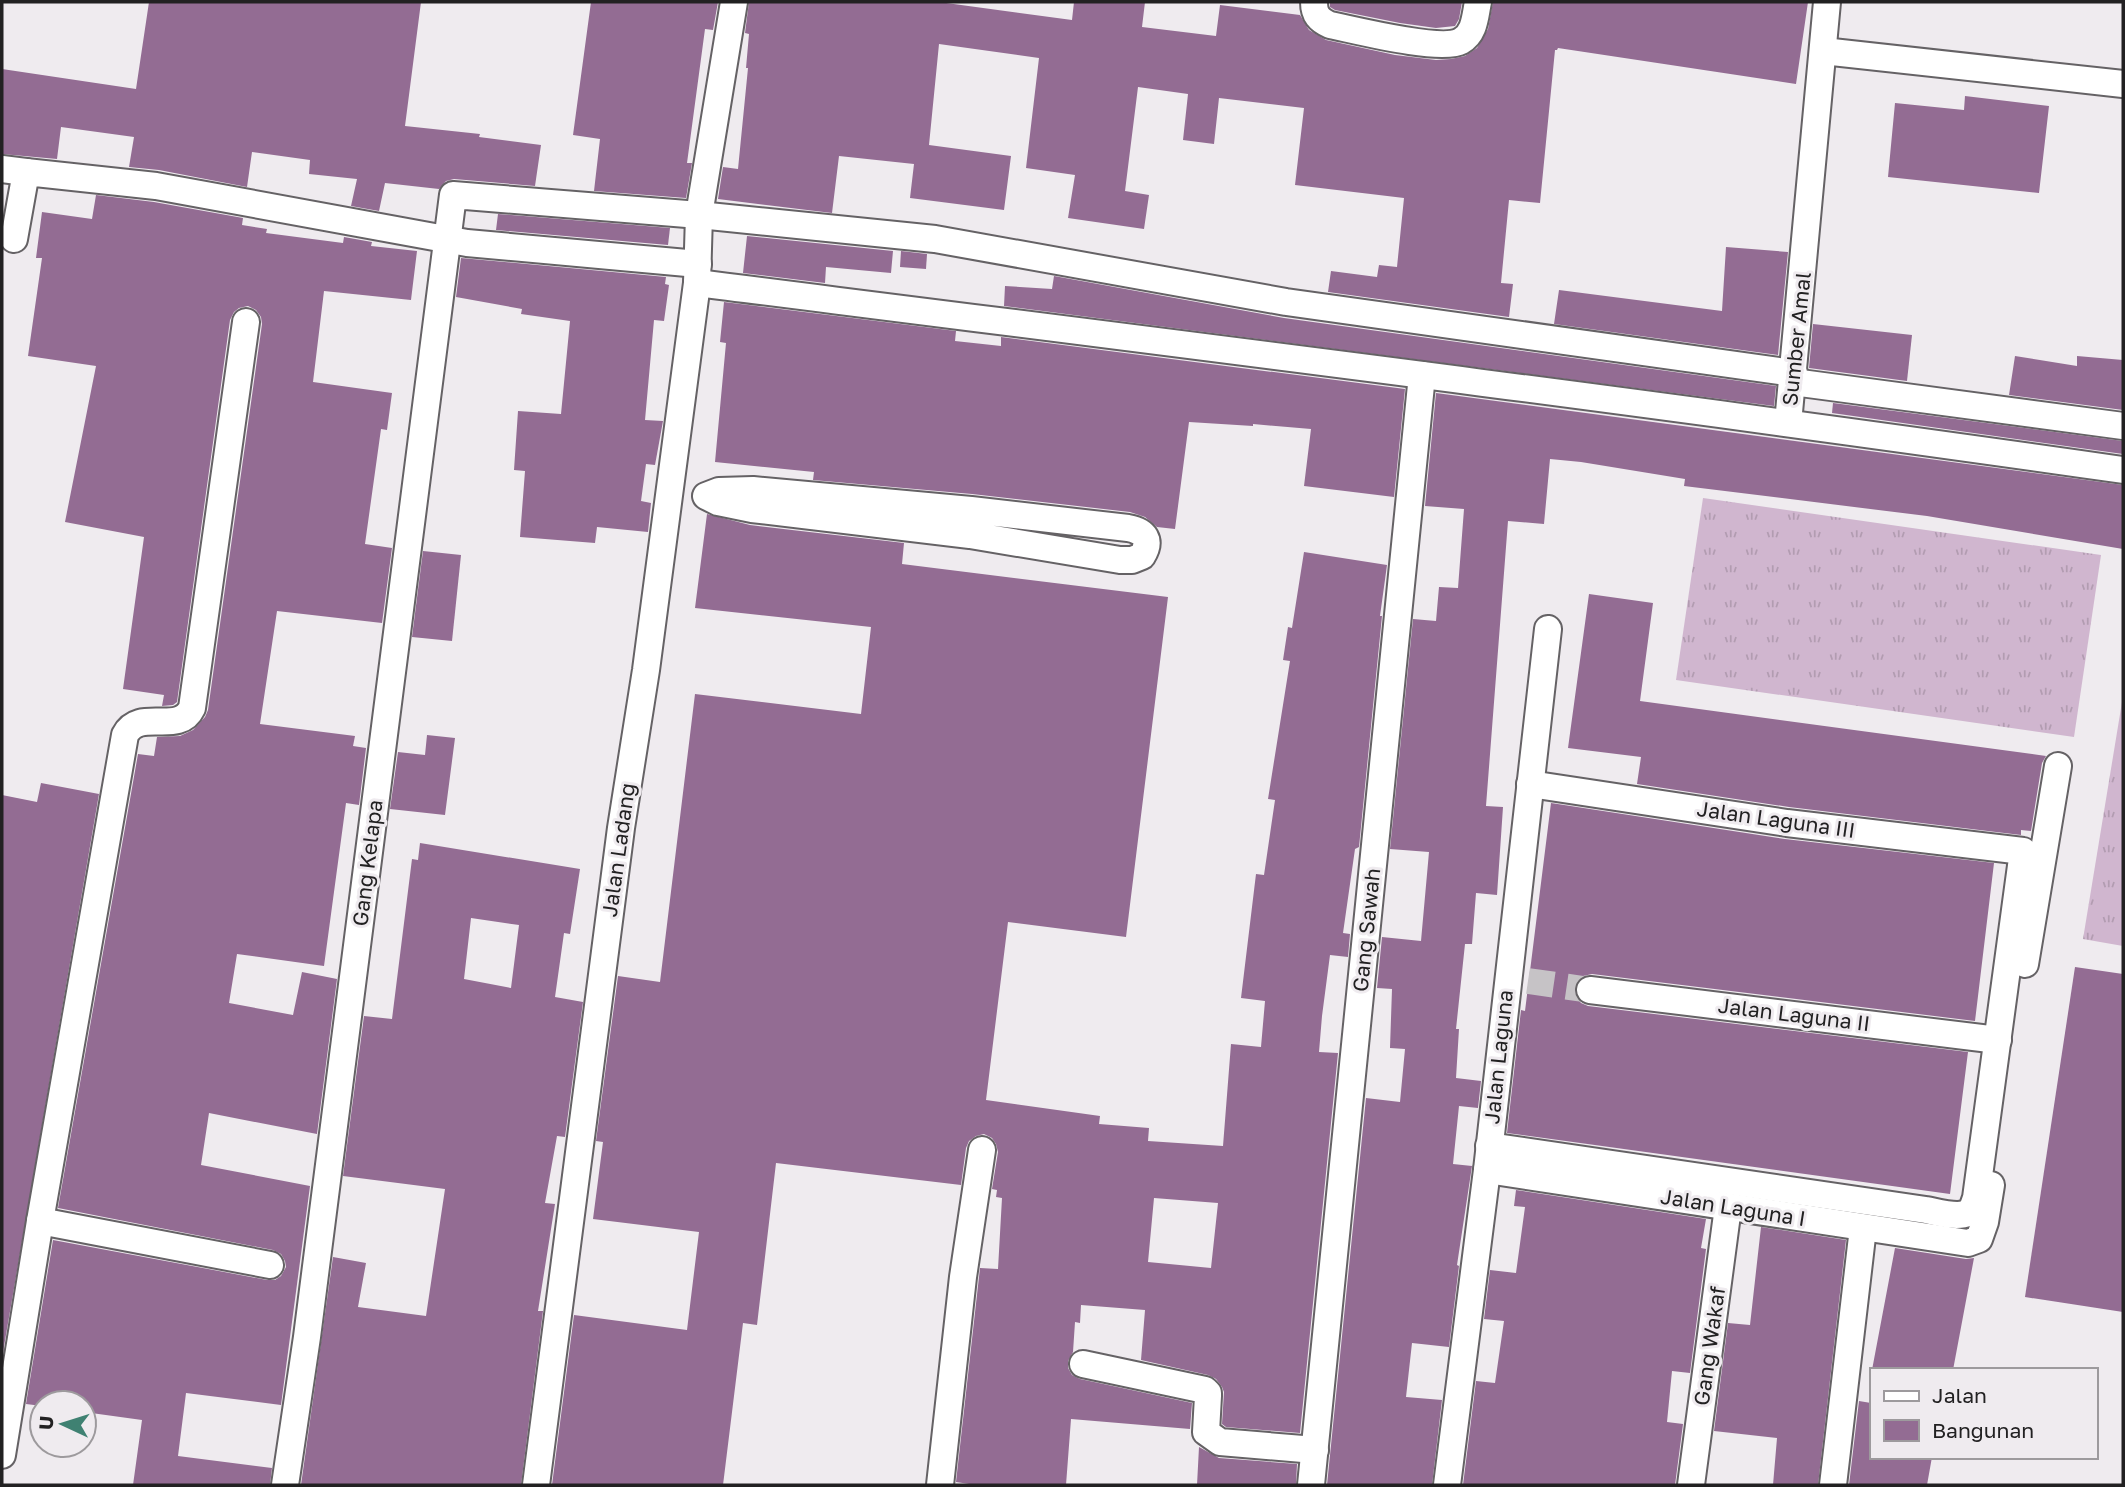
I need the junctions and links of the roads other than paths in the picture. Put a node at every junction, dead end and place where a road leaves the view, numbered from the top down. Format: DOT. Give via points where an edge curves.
graph roads {
  1 [pos="734,2"];
  2 [pos="1314,2"];
  3 [pos="1478,2"];
  4 [pos="1827,2"];
  5 [pos="1823,51"];
  6 [pos="2123,85"];
  7 [pos="14,170"];
  8 [pos="699,215"];
  9 [pos="13,239"];
  10 [pos="447,240"];
  11 [pos="698,274"];
  12 [pos="246,322"];
  13 [pos="1422,374"];
  14 [pos="1793,378"];
  15 [pos="1788,423"];
  16 [pos="2123,426"];
  17 [pos="2123,470"];
  18 [pos="670,495"];
  19 [pos="1070,521"];
  20 [pos="971,523"];
  21 [pos="1068,551"];
  22 [pos="1548,629"];
  23 [pos="2058,766"];
  24 [pos="1530,784"];
  25 [pos="1590,990"];
  26 [pos="1998,1040"];
  27 [pos="982,1150"];
  28 [pos="1488,1158"];
  29 [pos="1728,1207"];
  30 [pos="40,1221"];
  31 [pos="1863,1228"];
  32 [pos="270,1265"];
  33 [pos="1083,1364"];
  34 [pos="1315,1450"];
  35 [pos="2,1455"];
  36 [pos="285,1485"];
  37 [pos="536,1485"];
  38 [pos="940,1485"];
  39 [pos="1311,1485"];
  40 [pos="1447,1485"];
  41 [pos="1691,1485"];
  42 [pos="1833,1485"];
  1 -- 8 [label="street, Jalan Ladang"];
  2 -- 3 [label="street" via="1320,21 1330,25 1405,41 1449,44 1467,35"];
  4 -- 5 [label="street, Sumber Amal"];
  5 -- 6 [label="street"];
  5 -- 14 [label="street, Sumber Amal"];
  7 -- 9 [label="street"];
  7 -- 10 [label="street" via="156,186"];
  8 -- 10 [label="street, Gang Kelapa" via="453,195"];
  8 -- 11 [label="street, Jalan Ladang"];
  8 -- 14 [label="street" via="935,239 1286,302"];
  10 -- 11 [label="street"];
  10 -- 36 [label="street, Gang Kelapa"];
  11 -- 13 [label="street"];
  11 -- 18 [label="street, Jalan Ladang"];
  12 -- 30 [label="street" via="192,708 181,720 138,722 124,735"];
  13 -- 15 [label="street"];
  13 -- 34 [label="street, Gang Sawah"];
  14 -- 15 [label="street, Sumber Amal"];
  14 -- 16 [label="street"];
  15 -- 17 [label="street, Sumber Amal"];
  18 -- 20 [label="street" via="706,496 752,509"];
  18 -- 37 [label="street, Jalan Ladang" via="621,828"];
  19 -- 20 [label="street"];
  19 -- 21 [label="street"];
  19 -- 21 [label="street" via="1136,529 1147,537 1147,543 1142,556 1132,559"];
  20 -- 21 [label="street"];
  22 -- 24 [label="street, Jalan Laguna"];
  23 -- 31 [label="street, Jalan Laguna I" via="1979,1239 1962,1243"];
  24 -- 26 [label="street, Jalan Laguna III" via="1787,823 2023,851"];
  24 -- 28 [label="street, Jalan Laguna" via="1518,980"];
  25 -- 26 [label="street, Jalan Laguna II"];
  26 -- 28 [label="street" via="1976,1198 1967,1213"];
  27 -- 38 [label="street" via="962,1277"];
  28 -- 29 [label="street, Jalan Laguna I"];
  28 -- 40 [label="street, Jalan Laguna"];
  29 -- 31 [label="street, Jalan Laguna I"];
  29 -- 41 [label="street, Gang Wakaf"];
  30 -- 32 [label="street"];
  30 -- 35 [label="street"];
  31 -- 42 [label="street"];
  33 -- 34 [label="street" via="1205,1390 1206,1432 1220,1442"];
  34 -- 39 [label="street, Gang Sawah"];
}
